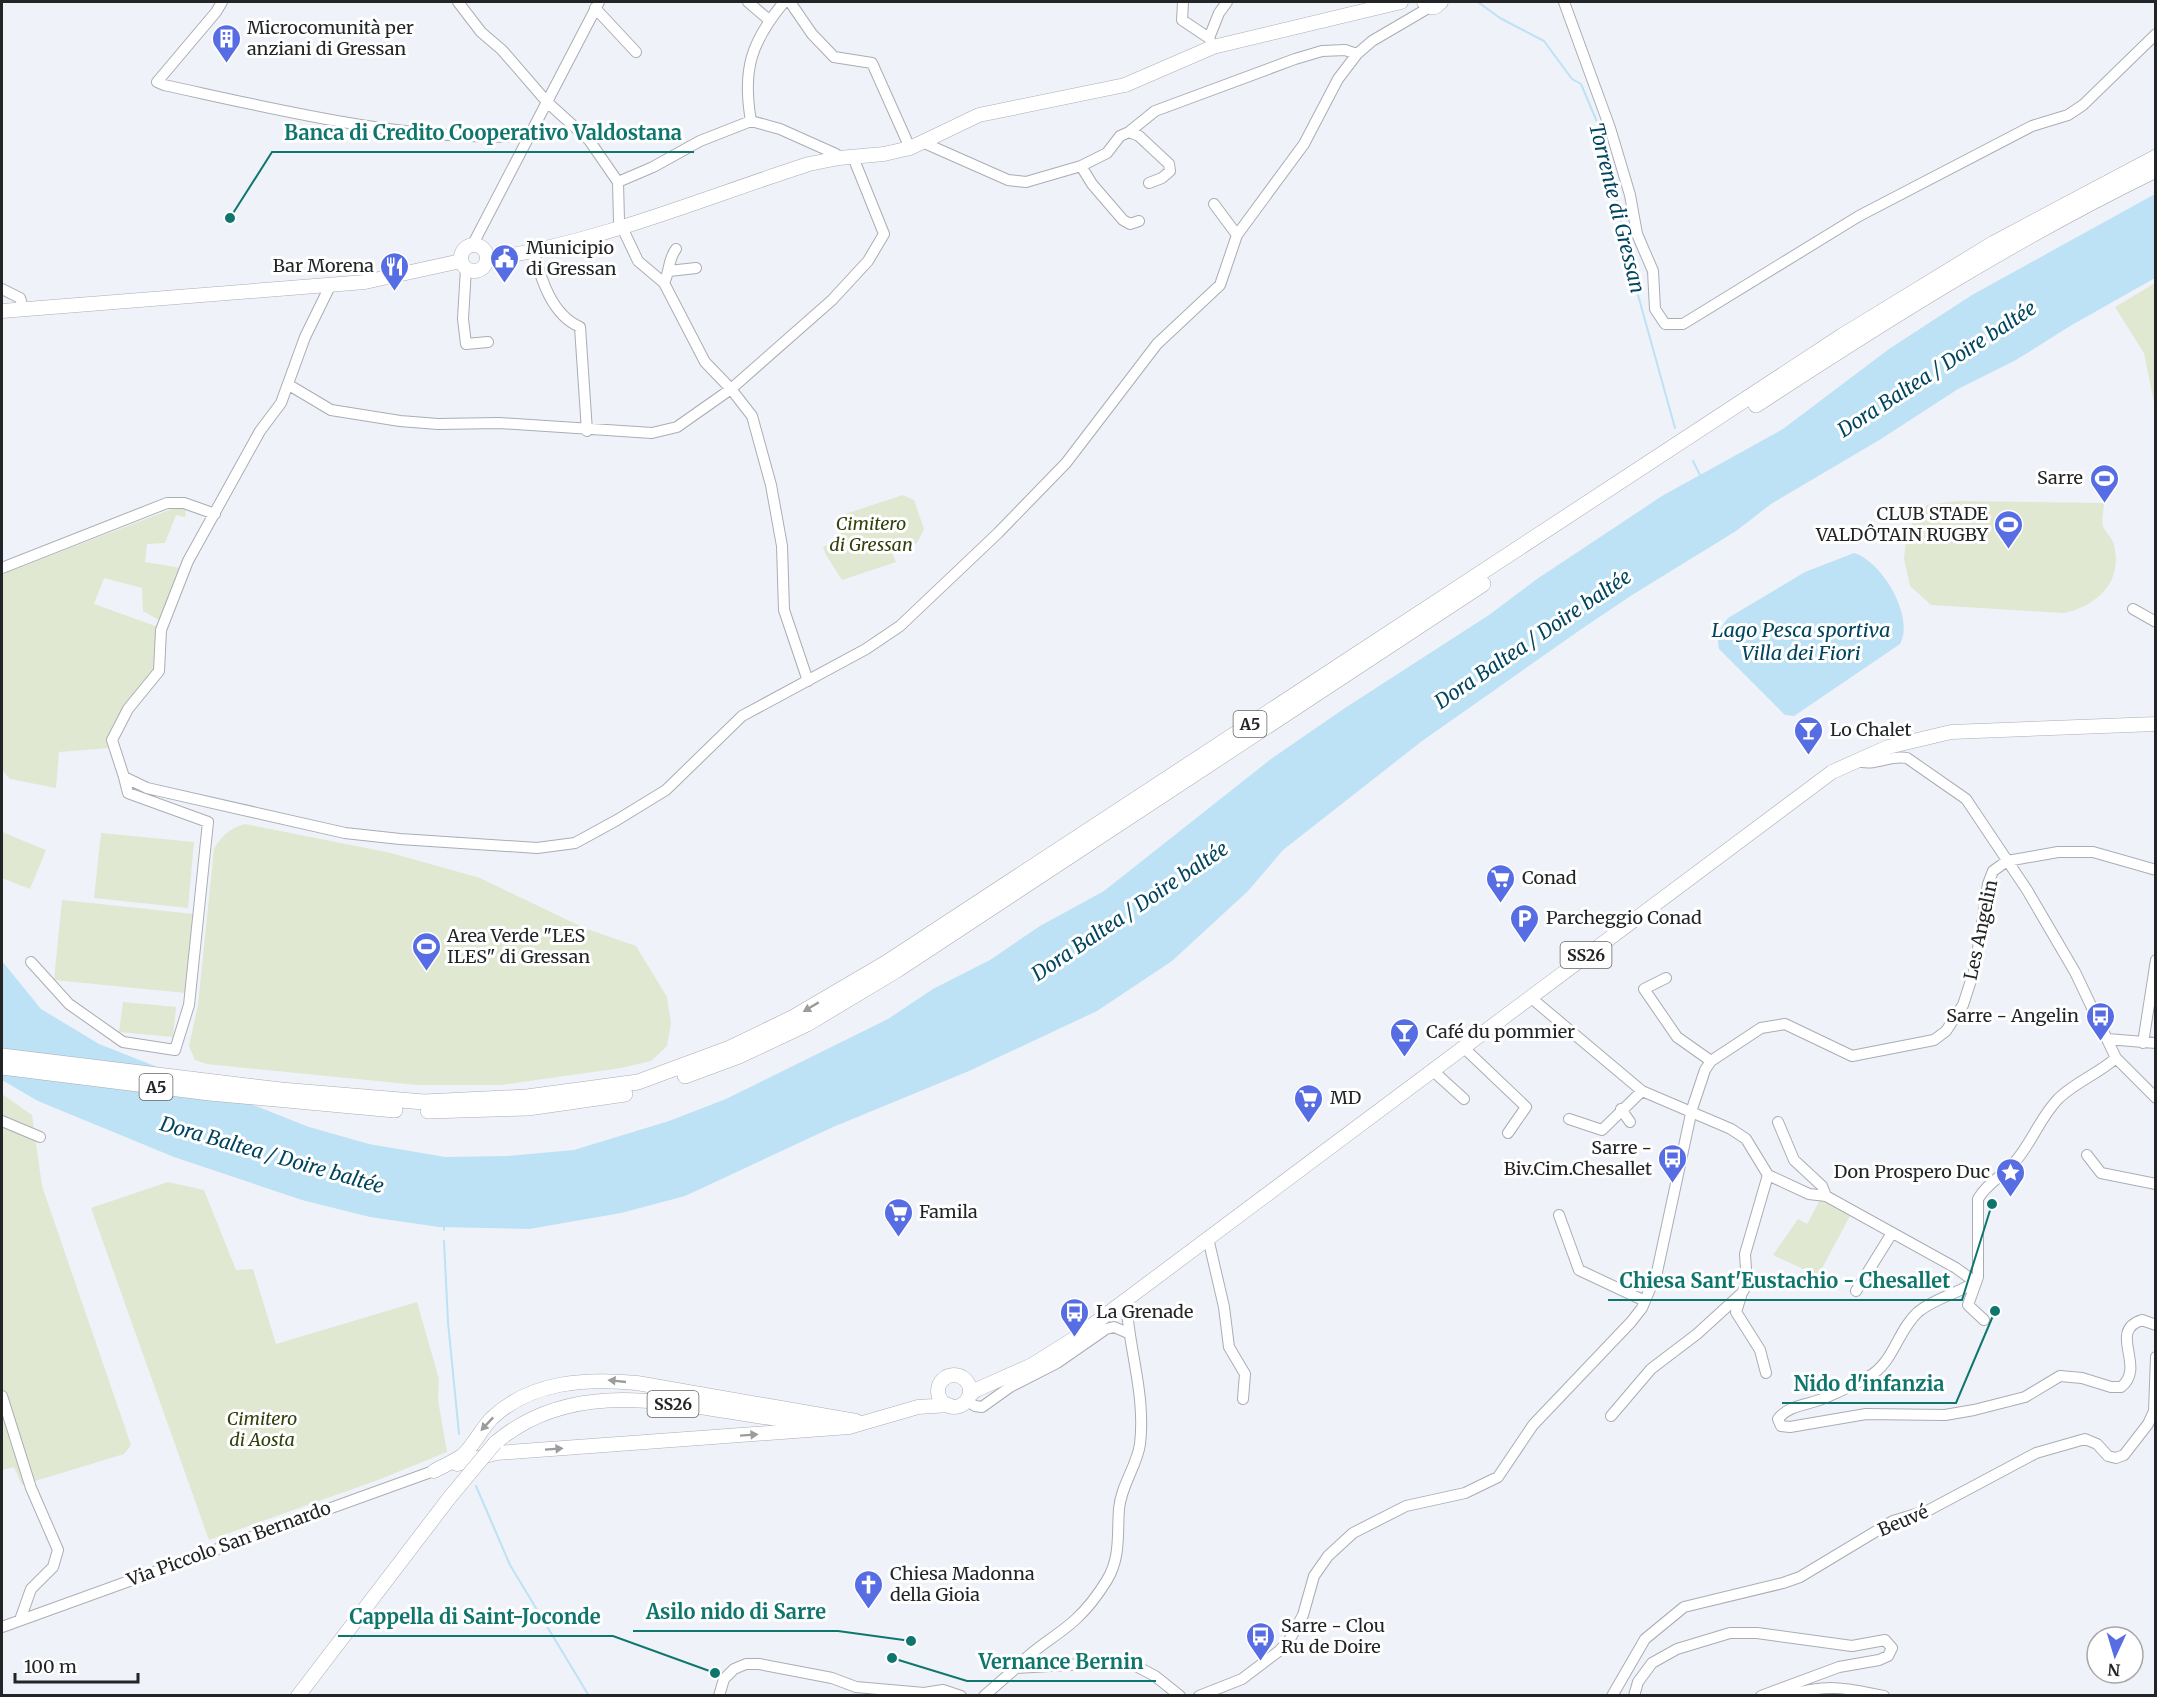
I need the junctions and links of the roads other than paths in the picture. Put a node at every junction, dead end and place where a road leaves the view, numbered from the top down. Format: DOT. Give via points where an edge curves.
graph roads {
  1 [pos="222,2"];
  2 [pos="458,2"];
  3 [pos="748,2"];
  4 [pos="784,2"];
  5 [pos="790,2"];
  6 [pos="1183,2"];
  7 [pos="1227,2"];
  8 [pos="1401,2"];
  9 [pos="1564,2"];
  10 [pos="1431,3"];
  11 [pos="597,5"];
  12 [pos="769,20"];
  13 [pos="2156,34"];
  14 [pos="1211,43"];
  15 [pos="636,52"];
  16 [pos="1357,54"];
  17 [pos="547,102"];
  18 [pos="751,121"];
  19 [pos="1129,132"];
  20 [pos="530,136"];
  21 [pos="916,145"];
  22 [pos="2156,157"];
  23 [pos="846,158"];
  24 [pos="1081,166"];
  25 [pos="2156,170"];
  26 [pos="618,182"];
  27 [pos="1149,183"];
  28 [pos="1214,204"];
  29 [pos="1139,221"];
  30 [pos="622,226"];
  31 [pos="1237,235"];
  32 [pos="473,244"];
  33 [pos="676,249"];
  34 [pos="534,252"];
  35 [pos="488,259"];
  36 [pos="464,265"];
  37 [pos="696,268"];
  38 [pos="669,271"];
  39 [pos="664,283"];
  40 [pos="330,286"];
  41 [pos="2,288"];
  42 [pos="22,308"];
  43 [pos="2,311"];
  44 [pos="488,342"];
  45 [pos="289,385"];
  46 [pos="731,389"];
  47 [pos="587,431"];
  48 [pos="215,514"];
  49 [pos="2,568"];
  50 [pos="2133,609"];
  51 [pos="2156,622"];
  52 [pos="808,681"];
  53 [pos="2156,724"];
  54 [pos="1856,760"];
  55 [pos="124,777"];
  56 [pos="2007,861"];
  57 [pos="2156,870"];
  58 [pos="2156,960"];
  59 [pos="31,962"];
  60 [pos="1666,978"];
  61 [pos="1530,997"];
  62 [pos="2107,1039"];
  63 [pos="2143,1043"];
  64 [pos="2156,1043"];
  65 [pos="1463,1047"];
  66 [pos="2,1056"];
  67 [pos="2116,1058"];
  68 [pos="1711,1061"];
  69 [pos="2,1067"];
  70 [pos="1432,1070"];
  71 [pos="1642,1091"];
  72 [pos="1464,1098"];
  73 [pos="2156,1098"];
  74 [pos="1621,1109"];
  75 [pos="1693,1114"];
  76 [pos="1569,1119"];
  77 [pos="2,1121"];
  78 [pos="1630,1122"];
  79 [pos="1778,1122"];
  80 [pos="1508,1133"];
  81 [pos="40,1137"];
  82 [pos="2087,1155"];
  83 [pos="1768,1175"];
  84 [pos="2156,1184"];
  85 [pos="1826,1196"];
  86 [pos="1559,1215"];
  87 [pos="1892,1233"];
  88 [pos="1208,1238"];
  89 [pos="1975,1282"];
  90 [pos="1856,1291"];
  91 [pos="1742,1293"];
  92 [pos="1126,1299"];
  93 [pos="1646,1301"];
  94 [pos="1984,1320"];
  95 [pos="2156,1325"];
  96 [pos="1128,1333"];
  97 [pos="2156,1357"];
  98 [pos="1766,1373"];
  99 [pos="965,1379"];
  100 [pos="998,1380"];
  101 [pos="939,1388"];
  102 [pos="2,1396"];
  103 [pos="968,1398"];
  104 [pos="1243,1399"];
  105 [pos="949,1405"];
  106 [pos="918,1407"];
  107 [pos="1611,1416"];
  108 [pos="866,1422"];
  109 [pos="471,1444"];
  110 [pos="478,1458"];
  111 [pos="457,1464"];
  112 [pos="434,1471"];
  113 [pos="21,1620"];
  114 [pos="2,1627"];
  115 [pos="1016,1668"];
  116 [pos="298,1695"];
  117 [pos="719,1695"];
  118 [pos="961,1695"];
  119 [pos="984,1695"];
  120 [pos="1180,1695"];
  121 [pos="1199,1695"];
  122 [pos="1612,1695"];
  123 [pos="1634,1695"];
  124 [pos="1761,1695"];
  125 [pos="1785,1695"];
  126 [pos="1884,1695"];
  1 -- 20 [label="street" via="157,82 254,105 423,134"];
  2 -- 17 [label="street"];
  3 -- 12 [label="street"];
  4 -- 12 [label="street"];
  5 -- 21 [label="street" via="834,57 872,63"];
  6 -- 14 [label="street" via="1182,20"];
  7 -- 14 [label="street" via="1219,13"];
  8 -- 14 [label="main road"];
  9 -- 13 [label="street" via="1610,128 1637,234 1653,271 1655,309 1665,324 1683,324 1859,216 2032,126 2068,115"];
  10 -- 16 [label="street"];
  11 -- 15 [label="street"];
  11 -- 17 [label="street"];
  12 -- 18 [label="street" via="747,68"];
  14 -- 21 [label="main road" via="1125,85 979,115"];
  16 -- 19 [label="street" via="1322,51 1295,59 1155,111"];
  16 -- 31 [label="street" via="1338,79 1304,144"];
  17 -- 20 [label="street"];
  17 -- 26 [label="street" via="589,140"];
  18 -- 23 [label="street" via="803,138"];
  18 -- 26 [label="street" via="700,141"];
  19 -- 24 [label="street" via="1120,136 1107,153"];
  19 -- 27 [label="street" via="1170,164 1170,171"];
  20 -- 32 [label="street"];
  21 -- 23 [label="main road" via="884,154"];
  21 -- 24 [label="street" via="1008,180 1026,182"];
  22 -- 66 [label="highway, A5, one-way" via="1994,243 1898,300 886,963 795,1017 730,1048 638,1082 527,1097 424,1102 281,1090"];
  23 -- 30 [label="main road" via="808,164"];
  23 -- 46 [label="street" via="884,234 868,261 832,300"];
  24 -- 29 [label="street" via="1123,220 1130,224"];
  25 -- 69 [label="highway, A5" via="1993,256 1881,324 897,970 807,1024 739,1056 641,1091 582,1102 478,1111 311,1104"];
  26 -- 30 [label="street"];
  28 -- 31 [label="street"];
  30 -- 34 [label="main road"];
  30 -- 39 [label="street" via="638,261"];
  31 -- 52 [label="street" via="1220,285 1157,344 1066,463 900,626"];
  32 -- 35 [label="main road" via="484,248"];
  32 -- 36 [label="main road" via="464,249"];
  33 -- 38 [label="street" via="670,257"];
  34 -- 35 [label="main road"];
  34 -- 47 [label="street" via="543,286 570,323 580,327"];
  35 -- 36 [label="main road" via="481,269 472,271"];
  36 -- 40 [label="main road"];
  36 -- 44 [label="street" via="466,344"];
  37 -- 38 [label="street"];
  38 -- 39 [label="street"];
  39 -- 46 [label="street" via="705,362"];
  40 -- 42 [label="main road"];
  40 -- 45 [label="street" via="305,337"];
  41 -- 42 [label="street" via="20,298"];
  42 -- 43 [label="main road"];
  45 -- 47 [label="street" via="331,410 400,421 499,423"];
  45 -- 48 [label="street"];
  46 -- 47 [label="street" via="677,427 652,433"];
  46 -- 52 [label="street" via="752,416 771,484 782,546 784,610"];
  48 -- 49 [label="street" via="184,503 167,503"];
  48 -- 55 [label="street" via="188,561 161,630 159,672 128,709 112,740"];
  50 -- 51 [label="street"];
  52 -- 55 [label="street" via="742,716 666,790 575,843 537,848 345,833 157,790"];
  53 -- 54 [label="main road, SS26" via="1952,732 1908,741"];
  54 -- 56 [label="street" via="1866,764 1898,756 1920,765 1966,799"];
  54 -- 61 [label="main road, SS26" via="1803,792"];
  55 -- 59 [label="street" via="128,793 208,822 189,1005 175,1050 123,1042 69,1004"];
  56 -- 57 [label="street" via="2079,851"];
  56 -- 62 [label="street" via="2075,972"];
  56 -- 68 [label="street, Les Angelin" via="1993,871 1988,884 1975,968 1963,1005 1946,1031 1934,1040 1852,1056 1785,1024 1773,1025 1761,1028"];
  58 -- 63 [label="street"];
  60 -- 68 [label="street" via="1644,989 1677,1037"];
  61 -- 65 [label="main road, SS26"];
  61 -- 71 [label="street"];
  62 -- 63 [label="street"];
  62 -- 67 [label="street"];
  63 -- 64 [label="street"];
  65 -- 70 [label="main road, SS26"];
  65 -- 80 [label="street" via="1526,1107"];
  67 -- 73 [label="street"];
  67 -- 89 [label="street" via="2059,1099 2014,1164 1978,1198"];
  68 -- 75 [label="street"];
  70 -- 72 [label="street"];
  70 -- 88 [label="main road, SS26"];
  71 -- 74 [label="street"];
  71 -- 75 [label="street"];
  74 -- 76 [label="street" via="1602,1130"];
  74 -- 78 [label="street"];
  75 -- 83 [label="street" via="1746,1139"];
  75 -- 93 [label="street" via="1665,1243"];
  77 -- 81 [label="street"];
  79 -- 85 [label="street" via="1794,1160 1822,1186"];
  82 -- 84 [label="street" via="2101,1173"];
  83 -- 85 [label="street" via="1809,1194"];
  83 -- 91 [label="street" via="1745,1254 1747,1284"];
  85 -- 87 [label="street"];
  86 -- 93 [label="street" via="1580,1270"];
  87 -- 89 [label="street"];
  87 -- 90 [label="street"];
  88 -- 92 [label="main road, SS26"];
  88 -- 104 [label="street" via="1224,1307 1228,1347 1245,1374"];
  89 -- 94 [label="street" via="1968,1305"];
  89 -- 95 [label="street" via="1919,1312 1880,1369 1828,1397 1783,1413 1779,1424 1790,1427 1888,1413 1945,1415 2015,1400 2060,1376 2121,1387 2130,1377 2131,1368 2127,1329 2142,1320"];
  91 -- 98 [label="street" via="1736,1312 1760,1350"];
  91 -- 107 [label="street" via="1651,1370"];
  92 -- 96 [label="street"];
  92 -- 100 [label="main road, SS26" via="1053,1353"];
  93 -- 121 [label="street" via="1631,1323 1533,1425 1498,1477 1465,1493 1406,1506 1353,1533 1328,1556 1314,1576 1303,1615 1290,1639 1242,1679"];
  96 -- 103 [label="street" via="1114,1327 1106,1329 986,1405 975,1406"];
  96 -- 115 [label="street" via="1134,1345 1140,1446 1119,1507 1118,1555 1108,1579 1077,1619"];
  97 -- 122 [label="street, Beuvé" via="2154,1411 2124,1455 2108,1456 2097,1444 2085,1439 2064,1443 1929,1510 1893,1521 1800,1577 1684,1607 1645,1639"];
  99 -- 100 [label="main road, SS26"];
  99 -- 101 [label="main road, SS26" via="951,1375 942,1380"];
  99 -- 103 [label="main road" via="970,1387"];
  100 -- 103 [label="main road, SS26"];
  101 -- 105 [label="main road" via="940,1397"];
  101 -- 106 [label="main road, SS26"];
  102 -- 113 [label="street" via="31,1488 58,1550 53,1567 31,1589"];
  103 -- 105 [label="main road, SS26" via="957,1406"];
  105 -- 106 [label="main road, SS26"];
  106 -- 108 [label="main road, SS26"];
  108 -- 109 [label="main road, one-way" via="637,1383 575,1381 505,1407"];
  110 -- 108 [label="main road, one-way" via="496,1453 811,1431"];
  108 -- 116 [label="main road, SS26, bridge" via="790,1422 634,1400 597,1399 537,1415 495,1443"];
  109 -- 110 [label="main road"];
  109 -- 112 [label="main road" via="462,1455"];
  110 -- 111 [label="main road"];
  111 -- 112 [label="street, Via Piccolo San Bernardo"];
  112 -- 113 [label="street, Via Piccolo San Bernardo"];
  113 -- 114 [label="street, Via Piccolo San Bernardo"];
  115 -- 119 [label="street"];
  115 -- 120 [label="street" via="1134,1665"];
  117 -- 118 [label="street" via="724,1679 734,1669 759,1664 832,1678 856,1687 924,1693 944,1690"];
  123 -- 124 [label="street" via="1652,1663 1677,1649 1730,1633 1852,1646 1885,1640 1892,1648 1888,1656 1879,1660 1839,1667"];
  125 -- 126 [label="street" via="1839,1686"];
}
